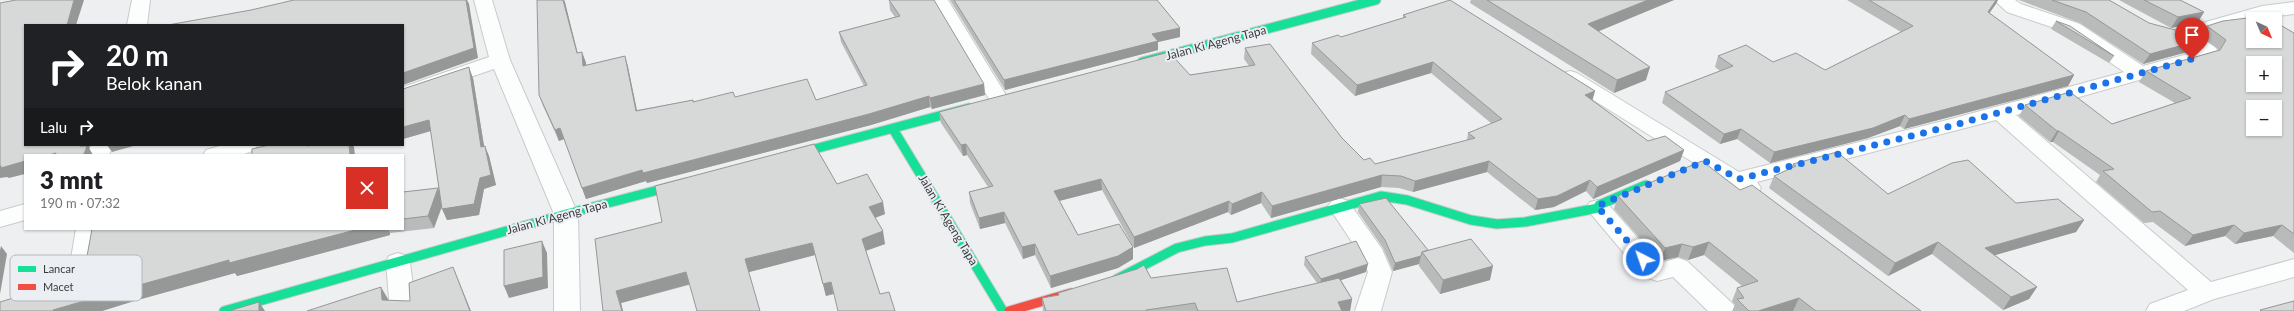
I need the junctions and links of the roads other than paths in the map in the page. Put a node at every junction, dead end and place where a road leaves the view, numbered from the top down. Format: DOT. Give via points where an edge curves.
graph roads {
  1 [pos="141,0"];
  2 [pos="482,0"];
  3 [pos="939,0"];
  4 [pos="1376,0"];
  5 [pos="2003,0"];
  6 [pos="2294,8"];
  7 [pos="137,24"];
  8 [pos="499,55"];
  9 [pos="1130,65"];
  10 [pos="1556,68"];
  11 [pos="2138,73"];
  12 [pos="404,94"];
  13 [pos="999,100"];
  14 [pos="976,106"];
  15 [pos="2000,112"];
  16 [pos="893,128"];
  17 [pos="245,146"];
  18 [pos="217,154"];
  19 [pos="777,159"];
  20 [pos="1739,179"];
  21 [pos="694,181"];
  22 [pos="1656,182"];
  23 [pos="1764,198"];
  24 [pos="1340,206"];
  25 [pos="1598,208"];
  26 [pos="24,212"];
  27 [pos="566,214"];
  28 [pos="0,219"];
  29 [pos="88,230"];
  30 [pos="84,255"];
  31 [pos="398,262"];
  32 [pos="2294,268"];
  33 [pos="1105,282"];
  34 [pos="1083,290"];
  35 [pos="2208,292"];
  36 [pos="77,301"];
  37 [pos="75,311"];
  38 [pos="224,311"];
  39 [pos="403,311"];
  40 [pos="567,311"];
  41 [pos="1002,311"];
  42 [pos="1009,311"];
  43 [pos="1368,311"];
  44 [pos="1724,311"];
  45 [pos="2159,311"];
  1 -- 7 [label="street"];
  2 -- 8 [label="street"];
  3 -- 13 [label="street"];
  4 -- 9 [label="street, Jalan Ki Ageng Tapa"];
  5 -- 11 [label="street" via="2014,8 2073,28"];
  6 -- 11 [label="street" via="2262,12 2173,35 2208,51 2206,55"];
  8 -- 12 [label="street"];
  8 -- 27 [label="street"];
  10 -- 20 [label="street" via="1698,164"];
  11 -- 15 [label="street"];
  14 -- 16 [label="street"];
  15 -- 20 [label="street"];
  15 -- 35 [label="street"];
  16 -- 19 [label="street"];
  16 -- 41 [label="street, Jalan Ki Ageng Tapa"];
  17 -- 18 [label="street"];
  20 -- 23 [label="street"];
  21 -- 27 [label="street, Jalan Ki Ageng Tapa"];
  22 -- 25 [label="street" via="1599,205"];
  24 -- 25 [label="street" via="1391,195 1469,219 1503,223 1548,218"];
  24 -- 33 [label="street" via="1232,238 1212,239 1160,255 1128,275"];
  24 -- 43 [label="street" via="1373,255 1380,272"];
  25 -- 44 [label="street" via="1652,270 1656,272 1677,267"];
  26 -- 28 [label="street"];
  27 -- 31 [label="street, Jalan Ki Ageng Tapa"];
  27 -- 40 [label="street"];
  29 -- 30 [label="street"];
  31 -- 38 [label="street, Jalan Ki Ageng Tapa"];
  31 -- 39 [label="street"];
  32 -- 35 [label="street"];
  34 -- 42 [label="street"];
  35 -- 45 [label="street"];
  36 -- 37 [label="street"];
}
